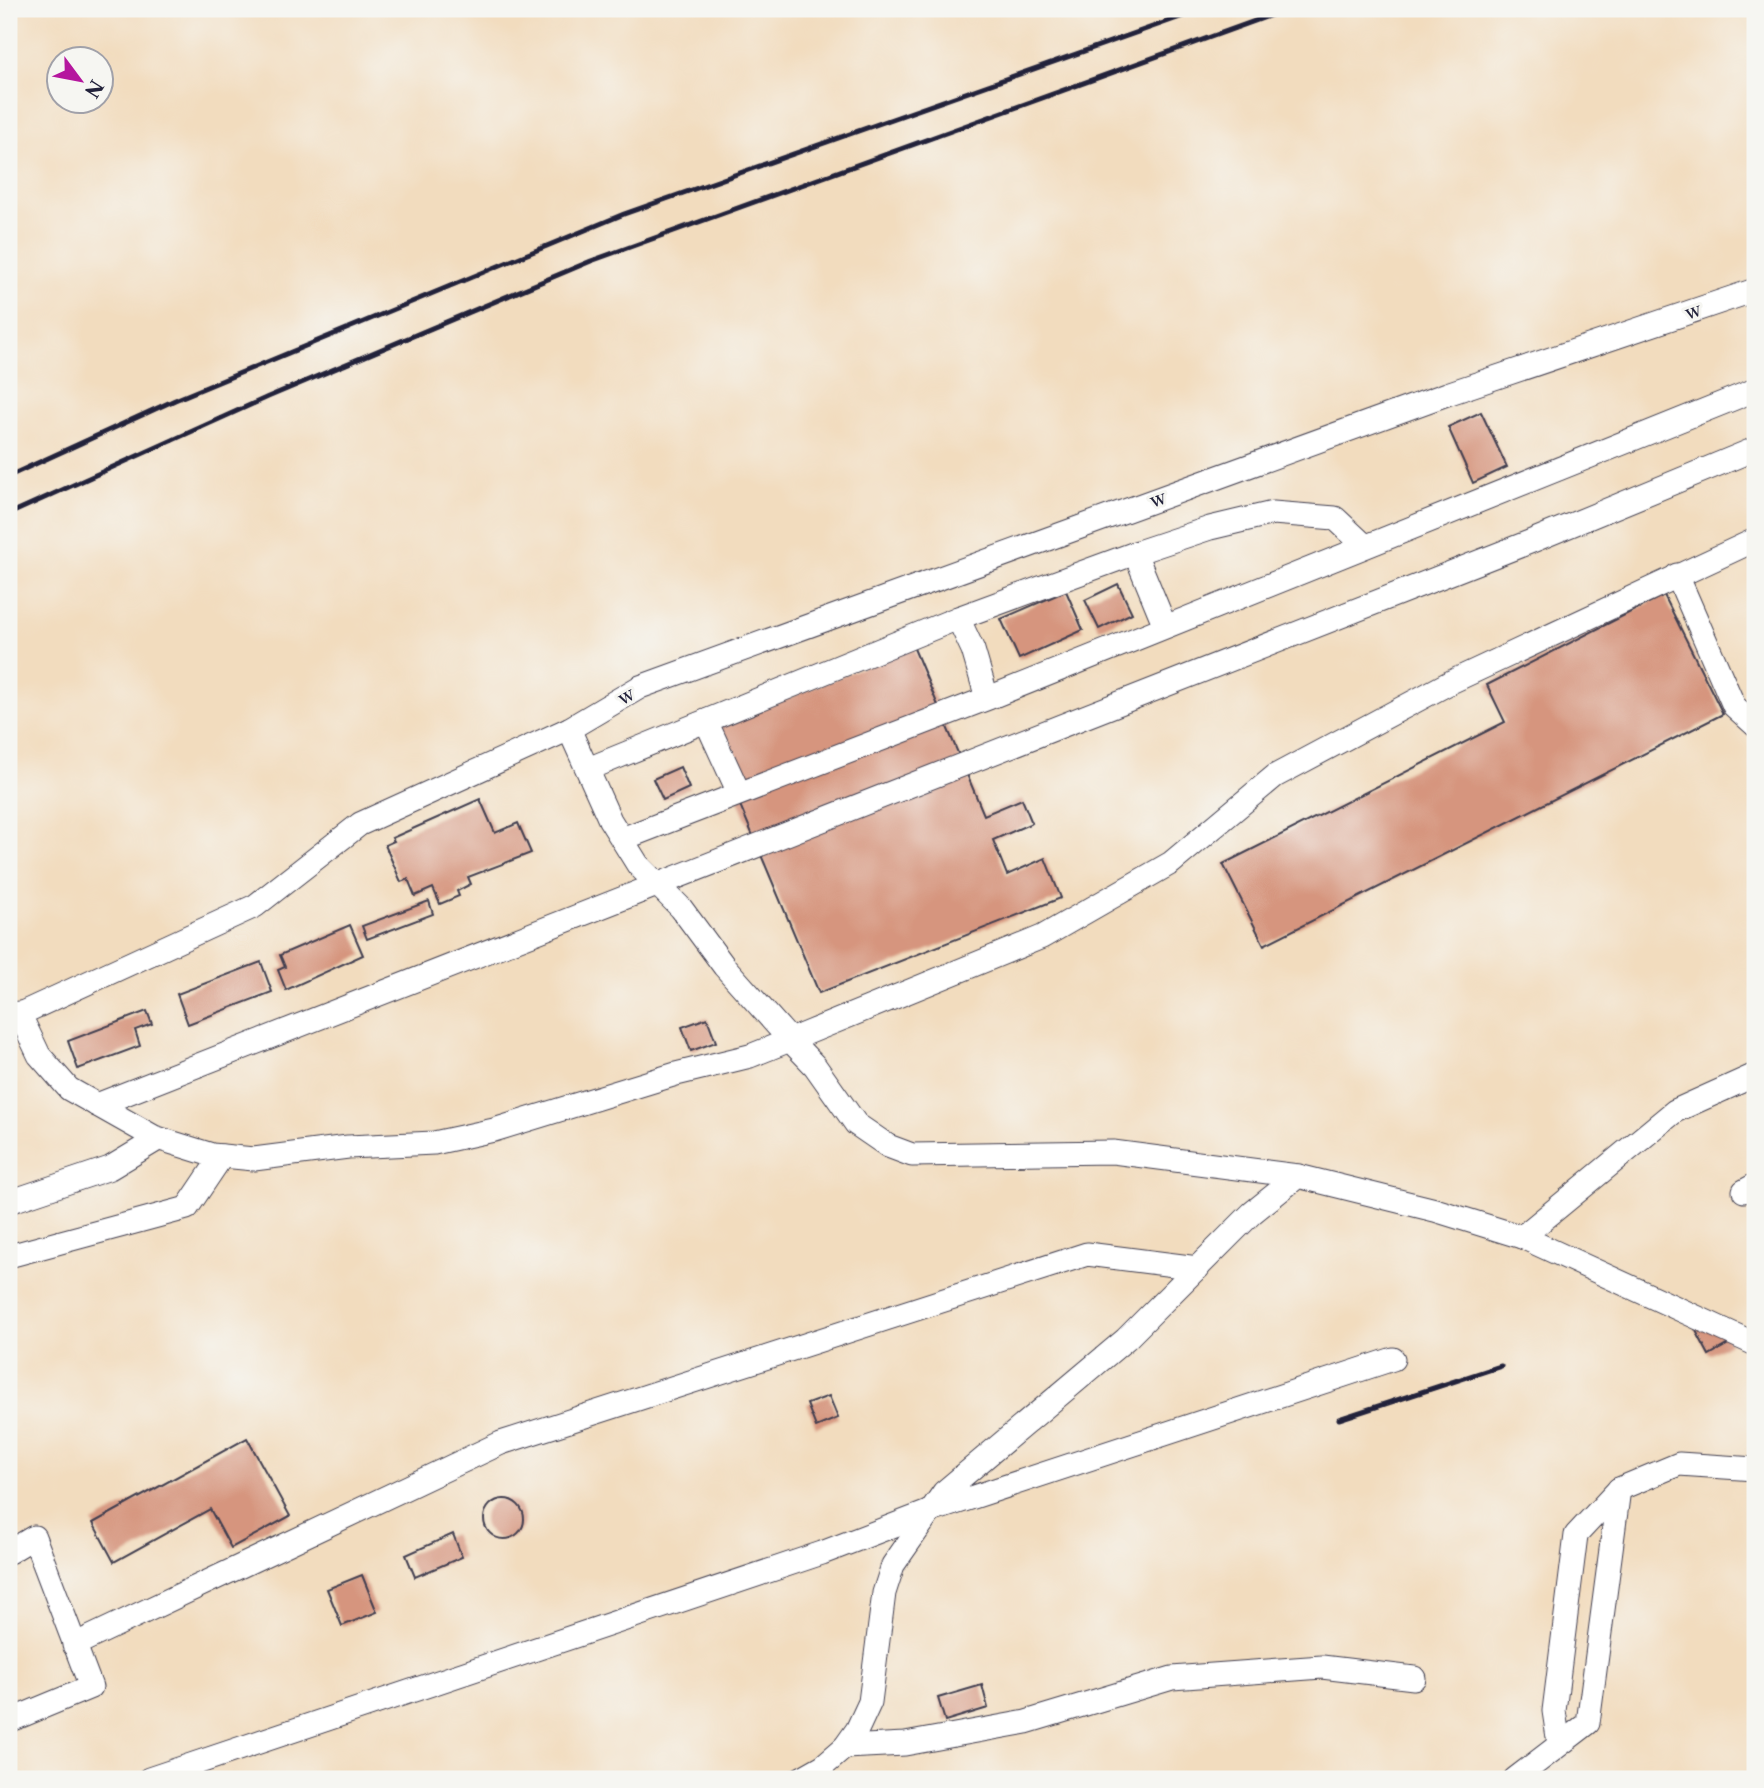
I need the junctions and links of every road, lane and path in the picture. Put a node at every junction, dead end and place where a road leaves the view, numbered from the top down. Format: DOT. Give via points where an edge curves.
graph roads {
  1 [pos="1755,290"];
  2 [pos="1755,390"];
  3 [pos="1755,449"];
  4 [pos="1755,540"];
  5 [pos="1364,546"];
  6 [pos="1135,553"];
  7 [pos="1677,575"];
  8 [pos="958,618"];
  9 [pos="1165,626"];
  10 [pos="987,698"];
  11 [pos="706,721"];
  12 [pos="1755,725"];
  13 [pos="569,729"];
  14 [pos="588,769"];
  15 [pos="739,793"];
  16 [pos="622,839"];
  17 [pos="657,884"];
  18 [pos="14,1016"];
  19 [pos="790,1040"];
  20 [pos="1755,1074"];
  21 [pos="96,1105"];
  22 [pos="158,1139"];
  23 [pos="222,1156"];
  24 [pos="1298,1176"];
  25 [pos="9,1202"];
  26 [pos="1522,1237"];
  27 [pos="9,1255"];
  28 [pos="1198,1268"];
  29 [pos="1755,1344"];
  30 [pos="1393,1359"];
  31 [pos="1755,1469"];
  32 [pos="1619,1489"];
  33 [pos="931,1511"];
  34 [pos="9,1552"];
  35 [pos="74,1645"];
  36 [pos="1414,1678"];
  37 [pos="9,1721"];
  38 [pos="1559,1744"];
  39 [pos="845,1746"];
  40 [pos="149,1779"];
  41 [pos="800,1779"];
  42 [pos="1515,1779"];
  1 -- 13 [label="lane, w" via="1447,394 640,687"];
  2 -- 5 [label="lane"];
  3 -- 17 [label="lane"];
  4 -- 7 [label="lane"];
  5 -- 6 [label="lane" via="1335,518 1273,513"];
  5 -- 9 [label="lane"];
  6 -- 8 [label="lane"];
  6 -- 9 [label="lane"];
  7 -- 12 [label="lane" via="1734,706"];
  7 -- 19 [label="lane" via="1451,682 1275,776 1171,863 1042,937"];
  8 -- 10 [label="lane"];
  8 -- 11 [label="lane"];
  9 -- 10 [label="lane"];
  10 -- 15 [label="lane"];
  11 -- 14 [label="lane"];
  11 -- 15 [label="lane"];
  13 -- 14 [label="lane"];
  13 -- 18 [label="lane, w" via="360,824 255,906"];
  14 -- 16 [label="lane"];
  15 -- 16 [label="lane"];
  16 -- 17 [label="lane"];
  17 -- 19 [label="lane"];
  17 -- 21 [label="lane"];
  18 -- 21 [label="lane" via="39,1055 69,1089"];
  19 -- 23 [label="lane" via="750,1056 434,1143 348,1147 254,1160"];
  19 -- 24 [label="lane" via="856,1124 888,1146 912,1155 1113,1152"];
  20 -- 26 [label="lane" via="1675,1111"];
  21 -- 22 [label="lane"];
  22 -- 23 [label="lane"];
  22 -- 25 [label="lane" via="110,1168"];
  23 -- 27 [label="lane" via="187,1208"];
  24 -- 26 [label="lane"];
  24 -- 28 [label="lane" via="1252,1213"];
  26 -- 29 [label="lane"];
  28 -- 33 [label="lane" via="1126,1339 944,1492"];
  28 -- 35 [label="lane" via="1087,1254 501,1443"];
  30 -- 33 [label="lane"];
  31 -- 32 [label="lane" via="1679,1464"];
  32 -- 38 [label="lane" via="1588,1723"];
  32 -- 38 [label="lane" via="1576,1535 1554,1711"];
  33 -- 39 [label="lane" via="893,1565 884,1593 870,1702"];
  33 -- 40 [label="lane" via="809,1557"];
  34 -- 35 [label="lane" via="34,1537"];
  35 -- 37 [label="lane" via="90,1686"];
  36 -- 39 [label="lane" via="1322,1667 1172,1678 1026,1722 905,1744"];
  38 -- 42 [label="lane"];
  39 -- 41 [label="lane"];
}
